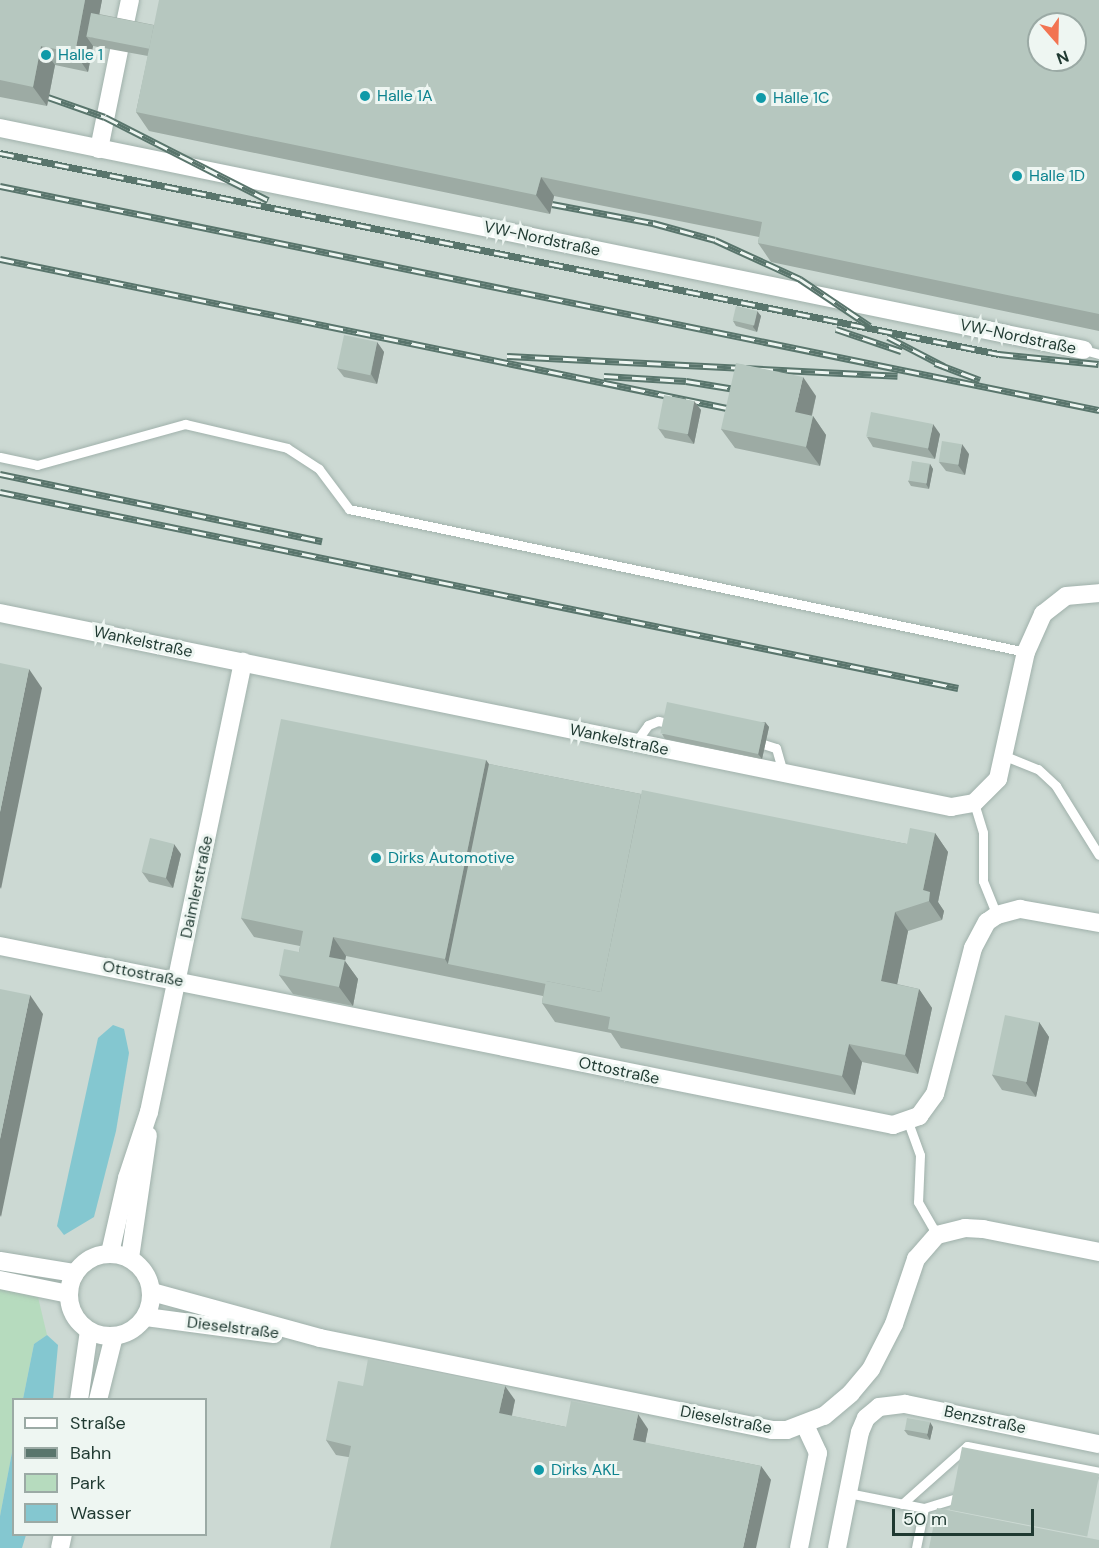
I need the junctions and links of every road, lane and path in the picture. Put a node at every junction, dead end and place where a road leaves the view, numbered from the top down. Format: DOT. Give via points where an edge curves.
graph roads {
  1 [pos="130,0"];
  2 [pos="124,28"];
  3 [pos="119,51"];
  4 [pos="0,128"];
  5 [pos="99,149"];
  6 [pos="1092,352"];
  7 [pos="0,457"];
  8 [pos="1099,593"];
  9 [pos="0,613"];
  10 [pos="1026,652"];
  11 [pos="243,662"];
  12 [pos="680,726"];
  13 [pos="746,739"];
  14 [pos="635,743"];
  15 [pos="1005,756"];
  16 [pos="783,773"];
  17 [pos="974,803"];
  18 [pos="1099,855"];
  19 [pos="997,915"];
  20 [pos="1099,923"];
  21 [pos="0,946"];
  22 [pos="178,981"];
  23 [pos="149,1112"];
  24 [pos="908,1122"];
  25 [pos="937,1235"];
  26 [pos="1099,1252"];
  27 [pos="110,1253"];
  28 [pos="130,1258"];
  29 [pos="0,1261"];
  30 [pos="75,1273"];
  31 [pos="0,1280"];
  32 [pos="152,1292"];
  33 [pos="69,1294"];
  34 [pos="146,1317"];
  35 [pos="89,1331"];
  36 [pos="114,1336"];
  37 [pos="320,1338"];
  38 [pos="80,1398"];
  39 [pos="98,1398"];
  40 [pos="805,1425"];
  41 [pos="1099,1444"];
  42 [pos="1099,1472"];
  43 [pos="848,1493"];
  44 [pos="967,1498"];
  45 [pos="902,1504"];
  46 [pos="924,1508"];
  47 [pos="799,1548"];
  48 [pos="837,1548"];
  49 [pos="916,1548"];
  1 -- 2 [label="street"];
  3 -- 5 [label="street"];
  4 -- 5 [label="street, VW-Nordstraße"];
  5 -- 6 [label="street, VW-Nordstraße"];
  7 -- 10 [label="lane" via="37,465 185,424 287,448 319,469 349,509"];
  8 -- 10 [label="street" via="1081,592 1053,604 1035,627"];
  9 -- 11 [label="street, Wankelstraße"];
  10 -- 15 [label="street"];
  11 -- 14 [label="street, Wankelstraße"];
  11 -- 22 [label="street, Daimlerstraße"];
  12 -- 14 [label="lane" via="658,721 648,725"];
  13 -- 16 [label="lane" via="776,748"];
  14 -- 16 [label="street, Wankelstraße"];
  15 -- 17 [label="street" via="992,789"];
  15 -- 18 [label="lane" via="1038,769 1056,786"];
  16 -- 17 [label="street, Wankelstraße" via="939,805"];
  17 -- 19 [label="lane" via="983,833 982,881"];
  19 -- 20 [label="street" via="1020,909"];
  19 -- 24 [label="street" via="978,934 973,948 935,1094 928,1106"];
  21 -- 22 [label="street, Ottostraße"];
  22 -- 23 [label="street, Daimlerstraße"];
  22 -- 24 [label="street, Ottostraße" via="880,1124"];
  23 -- 27 [label="street, Daimlerstraße"];
  23 -- 28 [label="street, Daimlerstraße" via="145,1178"];
  24 -- 25 [label="lane" via="920,1155 918,1202"];
  25 -- 26 [label="street" via="965,1228 983,1229"];
  25 -- 40 [label="street, Dieselstraße" via="916,1259 894,1324 871,1369 824,1416"];
  27 -- 28 [label="street"];
  27 -- 30 [label="street" via="90,1259"];
  28 -- 32 [label="street" via="145,1272"];
  29 -- 30 [label="street"];
  30 -- 33 [label="street"];
  31 -- 33 [label="street"];
  32 -- 34 [label="street"];
  32 -- 37 [label="street, Dieselstraße"];
  33 -- 35 [label="street" via="76,1319"];
  34 -- 36 [label="street" via="132,1330"];
  34 -- 37 [label="street, Dieselstraße"];
  35 -- 36 [label="street"];
  35 -- 38 [label="street"];
  36 -- 39 [label="street"];
  37 -- 40 [label="street, Dieselstraße" via="772,1430"];
  40 -- 47 [label="street" via="818,1453"];
  41 -- 43 [label="street, Benzstraße" via="905,1404 888,1404 872,1412 860,1432"];
  42 -- 45 [label="lane" via="967,1446"];
  43 -- 45 [label="lane"];
  43 -- 48 [label="street"];
  44 -- 46 [label="lane" via="956,1496"];
  45 -- 46 [label="lane"];
  46 -- 49 [label="lane"];
}
